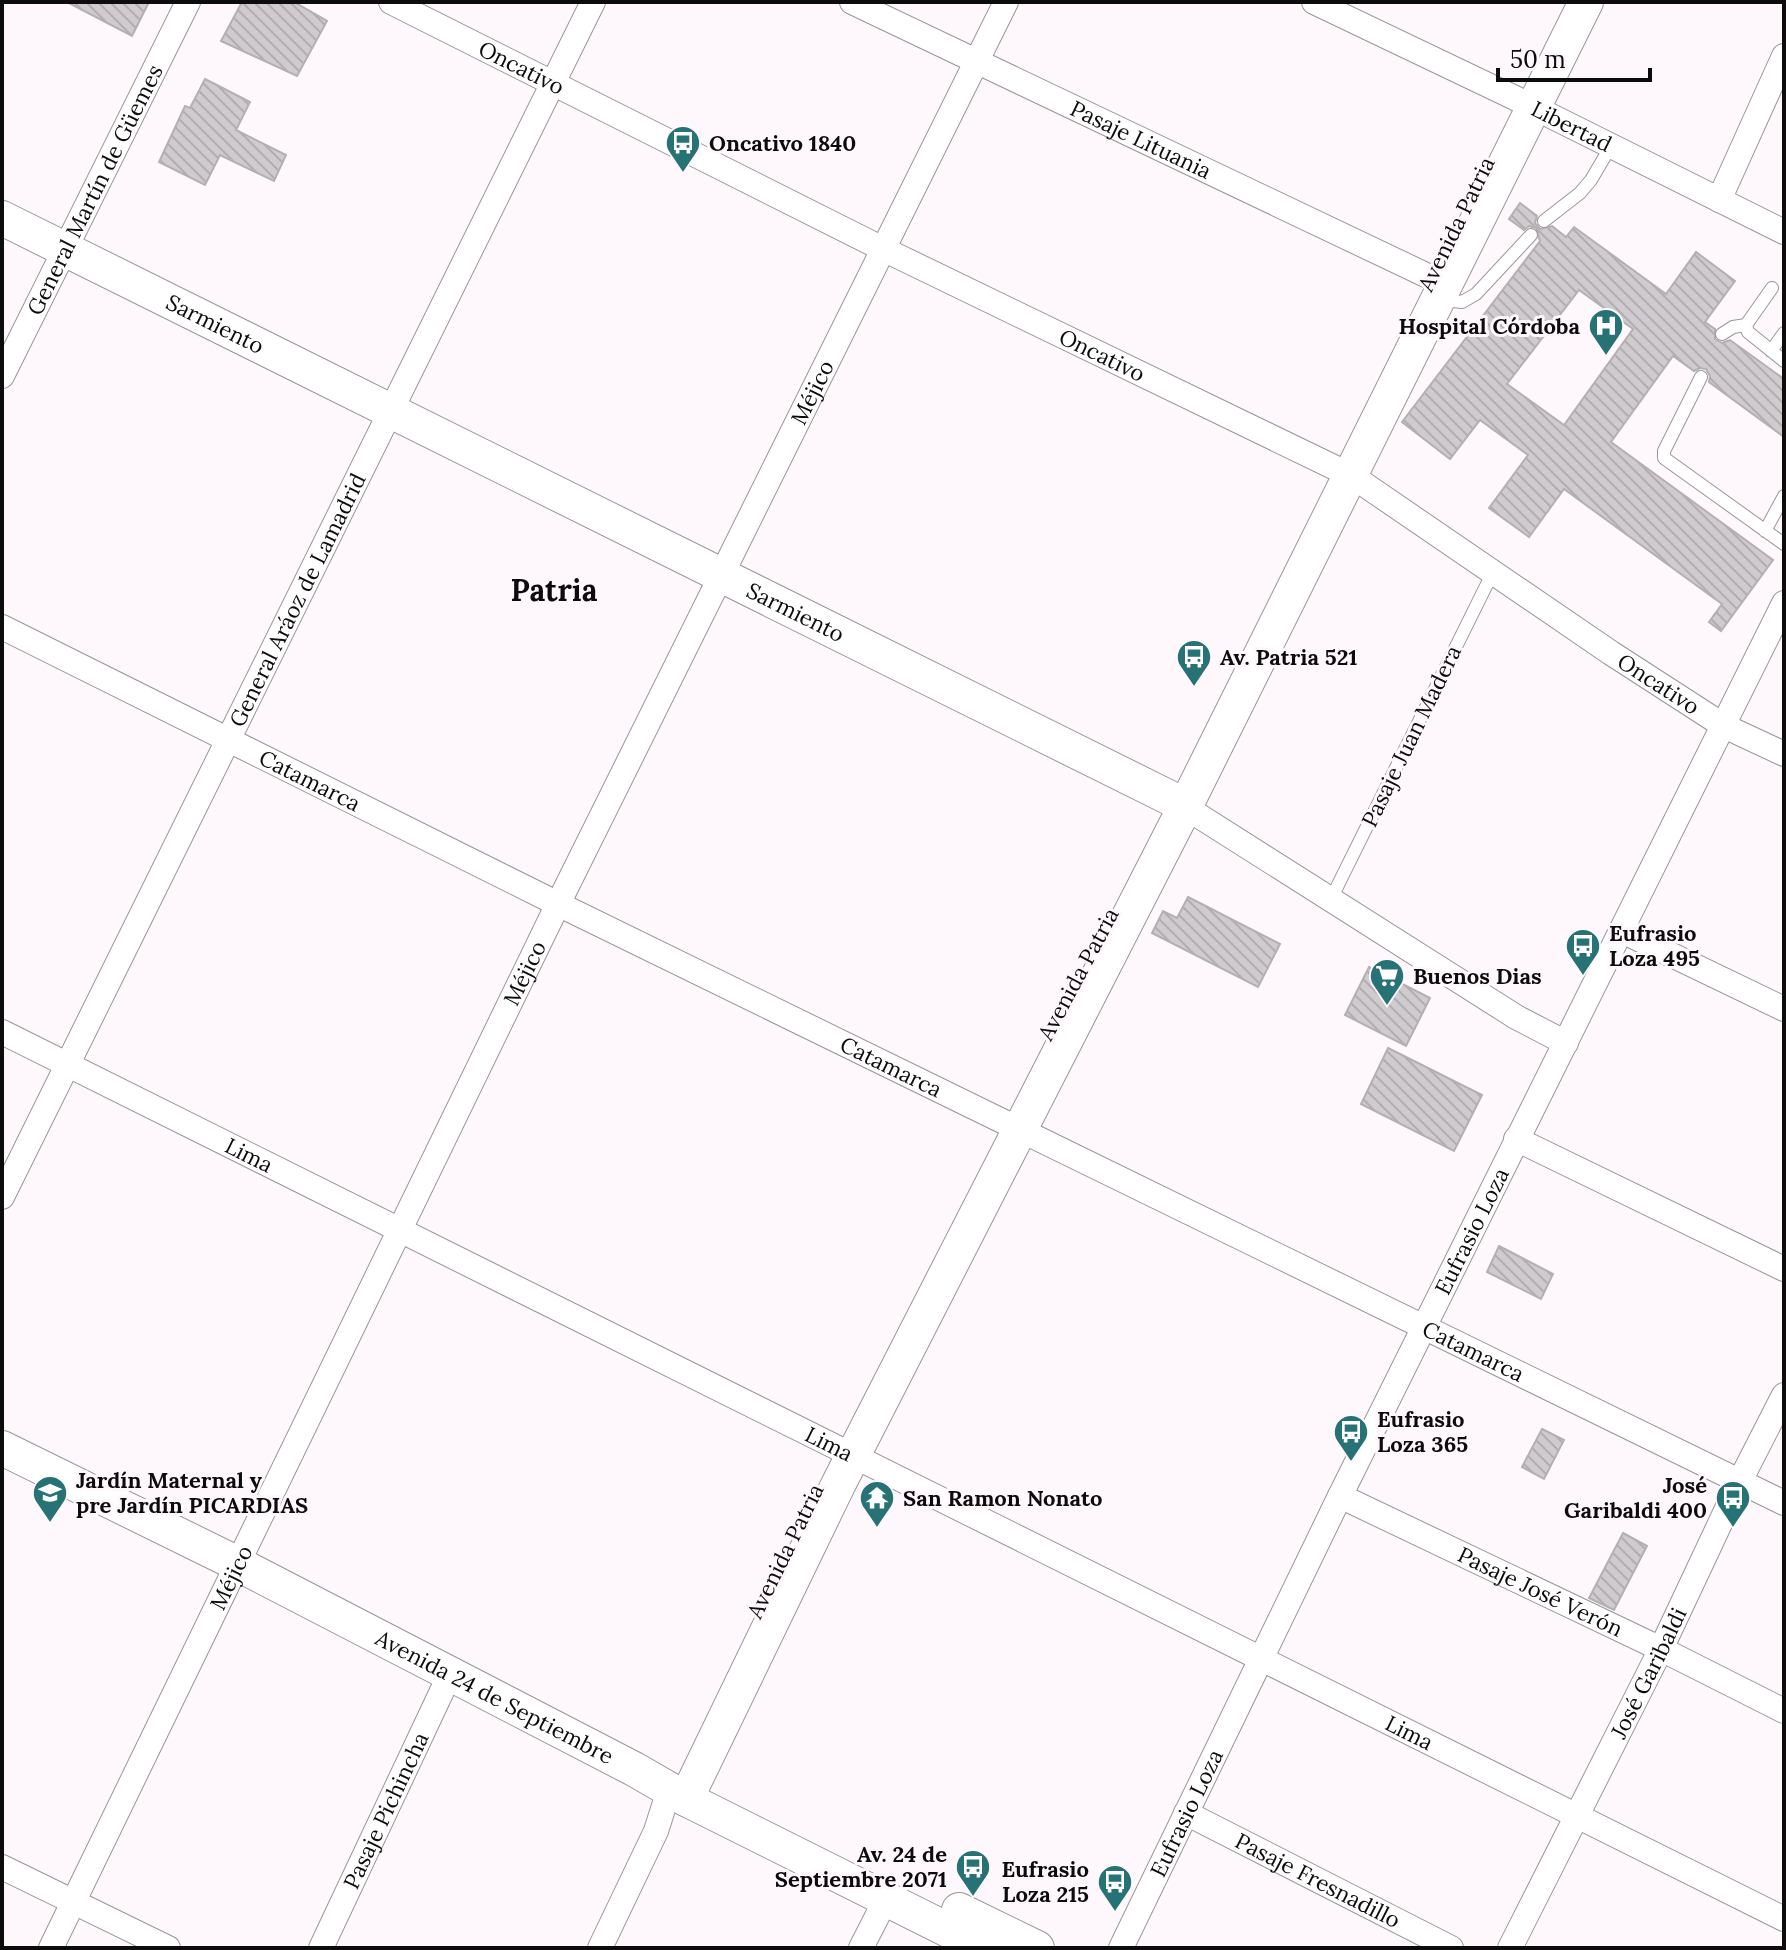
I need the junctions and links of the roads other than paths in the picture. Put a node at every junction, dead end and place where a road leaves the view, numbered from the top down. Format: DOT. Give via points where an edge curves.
graph roads {
  1 [pos="188,2"];
  2 [pos="391,2"];
  3 [pos="593,2"];
  4 [pos="852,2"];
  5 [pos="1006,2"];
  6 [pos="1314,2"];
  7 [pos="1562,2"];
  8 [pos="1586,2"];
  9 [pos="1784,56"];
  10 [pos="977,61"];
  11 [pos="554,82"];
  12 [pos="1525,103"];
  13 [pos="1611,146"];
  14 [pos="1719,200"];
  15 [pos="2,218"];
  16 [pos="1544,221"];
  17 [pos="1784,232"];
  18 [pos="1531,235"];
  19 [pos="65,249"];
  20 [pos="883,249"];
  21 [pos="1434,288"];
  22 [pos="1772,288"];
  23 [pos="1746,325"];
  24 [pos="1784,333"];
  25 [pos="1722,334"];
  26 [pos="1771,351"];
  27 [pos="1784,361"];
  28 [pos="2,376"];
  29 [pos="1701,377"];
  30 [pos="391,411"];
  31 [pos="1343,471"];
  32 [pos="1784,496"];
  33 [pos="1765,531"];
  34 [pos="1784,544"];
  35 [pos="1492,574"];
  36 [pos="721,575"];
  37 [pos="1784,603"];
  38 [pos="2,627"];
  39 [pos="1724,726"];
  40 [pos="228,738"];
  41 [pos="1784,754"];
  42 [pos="1178,803"];
  43 [pos="1331,899"];
  44 [pos="558,904"];
  45 [pos="1622,931"];
  46 [pos="1784,1009"];
  47 [pos="2,1032"];
  48 [pos="1566,1043"];
  49 [pos="68,1065"];
  50 [pos="1012,1125"];
  51 [pos="1516,1139"];
  52 [pos="2,1197"];
  53 [pos="400,1230"];
  54 [pos="1784,1269"];
  55 [pos="1423,1328"];
  56 [pos="1784,1395"];
  57 [pos="2,1448"];
  58 [pos="845,1450"];
  59 [pos="1740,1481"];
  60 [pos="1340,1496"];
  61 [pos="1784,1503"];
  62 [pos="238,1564"];
  63 [pos="1661,1649"];
  64 [pos="1261,1660"];
  65 [pos="450,1674"];
  66 [pos="1784,1711"];
  67 [pos="689,1787"];
  68 [pos="1186,1813"];
  69 [pos="1578,1816"];
  70 [pos="2,1867"];
  71 [pos="886,1899"];
  72 [pos="74,1902"];
  73 [pos="1784,1919"];
  74 [pos="51,1948"];
  75 [pos="168,1948"];
  76 [pos="321,1948"];
  77 [pos="600,1948"];
  78 [pos="861,1948"];
  79 [pos="984,1948"];
  80 [pos="1037,1948"];
  81 [pos="1121,1948"];
  82 [pos="1451,1948"];
  83 [pos="1510,1948"];
  1 -- 19 [label="street, General Martín de Güemes"];
  2 -- 11 [label="street, Oncativo"];
  3 -- 11 [label="street, General Aráoz de Lamadrid"];
  4 -- 10 [label="street, Pasaje Lituania"];
  5 -- 10 [label="street, Méjico"];
  6 -- 12 [label="street, Libertad"];
  7 -- 12 [label="main road, Avenida Patria"];
  8 -- 12 [label="main road, Avenida Patria"];
  9 -- 14 [label="street"];
  10 -- 20 [label="street, Méjico"];
  10 -- 21 [label="street, Pasaje Lituania"];
  11 -- 20 [label="street, Oncativo"];
  11 -- 30 [label="street, General Aráoz de Lamadrid"];
  12 -- 13 [label="street, Libertad"];
  12 -- 21 [label="main road, Avenida Patria"];
  13 -- 14 [label="street, Libertad"];
  13 -- 16 [label="lane" via="1585,187"];
  14 -- 17 [label="street, Libertad"];
  15 -- 19 [label="main road, Sarmiento"];
  18 -- 21 [label="lane" via="1476,294 1462,302"];
  19 -- 28 [label="street, General Martín de Güemes"];
  19 -- 30 [label="main road, Sarmiento"];
  20 -- 31 [label="street, Oncativo"];
  20 -- 36 [label="street, Méjico"];
  21 -- 31 [label="main road, Avenida Patria"];
  22 -- 23 [label="lane"];
  23 -- 25 [label="lane"];
  23 -- 26 [label="lane"];
  24 -- 26 [label="lane"];
  26 -- 27 [label="lane"];
  29 -- 33 [label="lane" via="1664,458"];
  30 -- 36 [label="main road, Sarmiento"];
  30 -- 40 [label="street, General Aráoz de Lamadrid"];
  31 -- 35 [label="street, Oncativo"];
  31 -- 42 [label="main road, Avenida Patria"];
  32 -- 33 [label="lane"];
  33 -- 34 [label="lane"];
  35 -- 39 [label="street, Oncativo"];
  35 -- 43 [label="lane, Pasaje Juan Madera"];
  36 -- 42 [label="main road, Sarmiento"];
  36 -- 44 [label="street, Méjico"];
  37 -- 39 [label="street, Eufrasio Loza"];
  38 -- 40 [label="street, Catamarca"];
  39 -- 41 [label="street, Oncativo"];
  39 -- 45 [label="street, Eufrasio Loza"];
  40 -- 44 [label="street, Catamarca"];
  40 -- 49 [label="street, General Aráoz de Lamadrid"];
  42 -- 43 [label="street, Sarmiento"];
  42 -- 50 [label="main road, Avenida Patria"];
  43 -- 48 [label="street, Sarmiento"];
  44 -- 50 [label="street, Catamarca"];
  44 -- 53 [label="street, Méjico"];
  45 -- 46 [label="street"];
  45 -- 48 [label="street, Eufrasio Loza"];
  47 -- 49 [label="street, Lima"];
  48 -- 51 [label="street, Eufrasio Loza"];
  49 -- 52 [label="street, General Aráoz de Lamadrid"];
  49 -- 53 [label="street, Lima"];
  50 -- 55 [label="street, Catamarca"];
  50 -- 58 [label="main road, Avenida Patria"];
  51 -- 54 [label="street"];
  51 -- 55 [label="street, Eufrasio Loza"];
  53 -- 58 [label="street, Lima"];
  53 -- 62 [label="street, Méjico"];
  55 -- 59 [label="street, Catamarca"];
  55 -- 60 [label="street, Eufrasio Loza"];
  56 -- 59 [label="street, José Garibaldi"];
  57 -- 62 [label="main road, Avenida 24 de Septiembre"];
  58 -- 64 [label="street, Lima"];
  58 -- 67 [label="main road, Avenida Patria"];
  59 -- 61 [label="street, Catamarca"];
  59 -- 63 [label="street, José Garibaldi"];
  60 -- 63 [label="street, Pasaje José Verón"];
  60 -- 64 [label="street, Eufrasio Loza"];
  62 -- 65 [label="main road, Avenida 24 de Septiembre"];
  62 -- 72 [label="street, Méjico"];
  63 -- 66 [label="street, Pasaje José Verón"];
  63 -- 69 [label="street, José Garibaldi"];
  64 -- 68 [label="street, Eufrasio Loza"];
  64 -- 69 [label="street, Lima"];
  65 -- 67 [label="main road, Avenida 24 de Septiembre" via="634,1769"];
  65 -- 76 [label="street, Pasaje Pichincha"];
  67 -- 71 [label="main road, Avenida 24 de Septiembre"];
  67 -- 77 [label="street, Avenida Patria" via="656,1831"];
  67 -- 80 [label="main road, Avenida 24 de Septiembre"];
  68 -- 81 [label="street, Eufrasio Loza"];
  68 -- 82 [label="street, Pasaje Fresnadillo"];
  69 -- 73 [label="street, Lima"];
  69 -- 83 [label="street, José Garibaldi"];
  70 -- 72 [label="street"];
  71 -- 78 [label="street"];
  71 -- 79 [label="main road, Avenida 24 de Septiembre"];
  72 -- 74 [label="street, Méjico"];
  72 -- 75 [label="street"];
}
